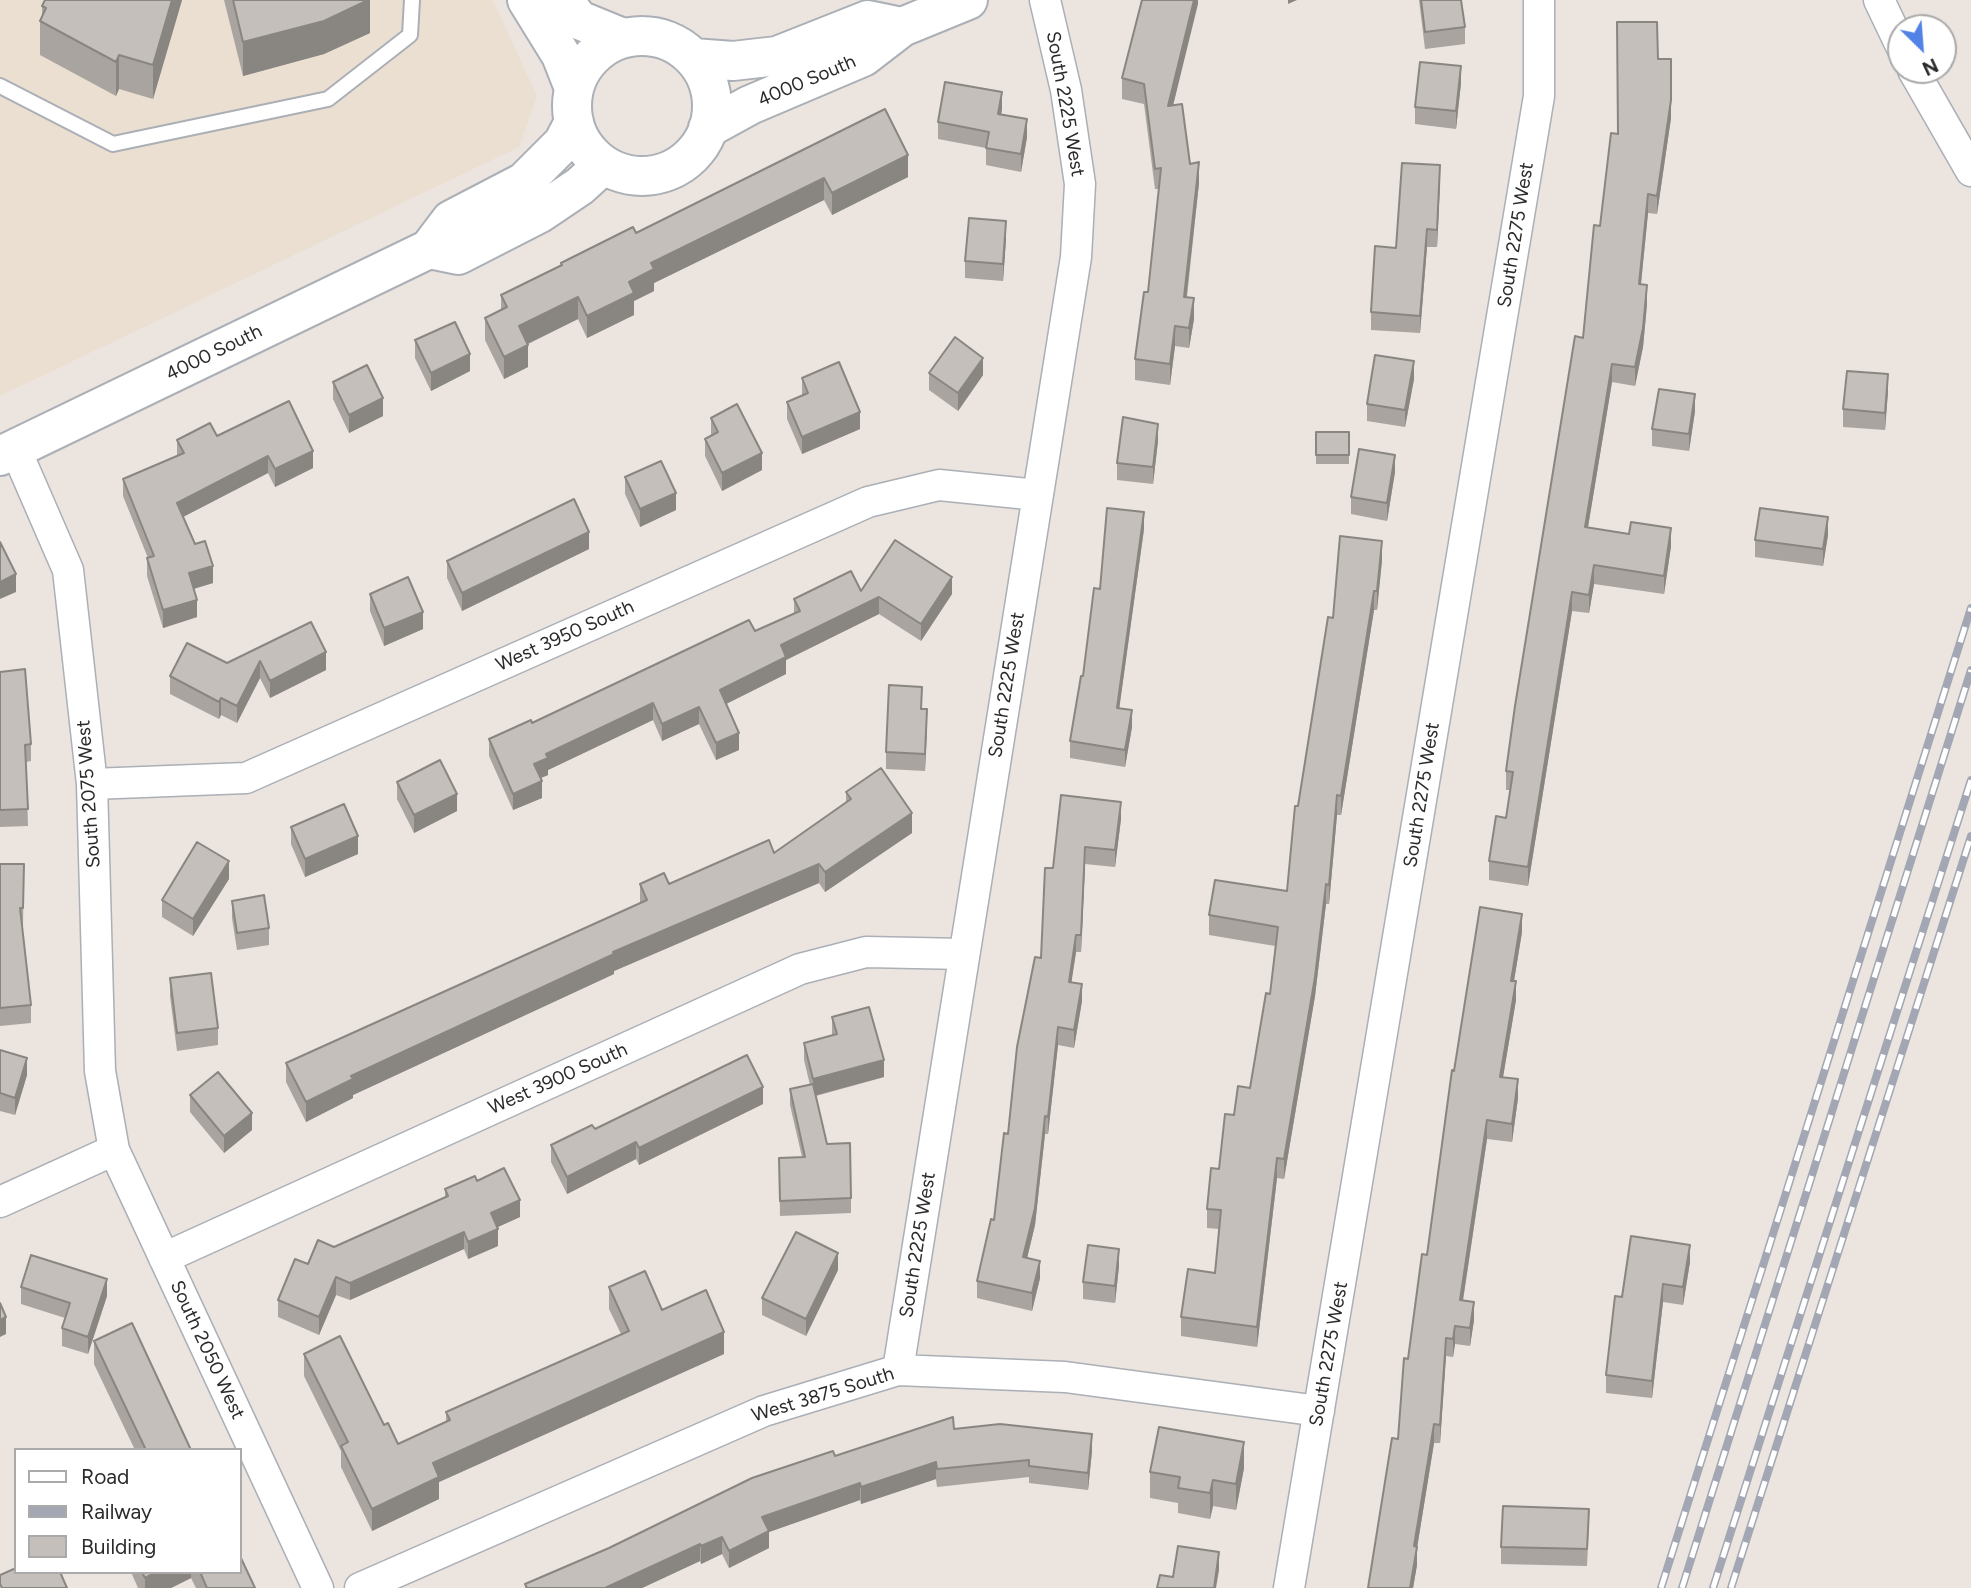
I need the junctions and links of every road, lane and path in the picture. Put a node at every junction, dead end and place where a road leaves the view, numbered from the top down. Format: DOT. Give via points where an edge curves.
graph roads {
  1 [pos="412,0"];
  2 [pos="527,0"];
  3 [pos="563,0"];
  4 [pos="968,0"];
  5 [pos="1045,0"];
  6 [pos="1539,0"];
  7 [pos="1879,0"];
  8 [pos="1887,17"];
  9 [pos="902,27"];
  10 [pos="623,38"];
  11 [pos="693,58"];
  12 [pos="1921,84"];
  13 [pos="0,86"];
  14 [pos="574,105"];
  15 [pos="708,128"];
  16 [pos="604,165"];
  17 [pos="1971,171"];
  18 [pos="429,249"];
  19 [pos="8,452"];
  20 [pos="1038,495"];
  21 [pos="92,784"];
  22 [pos="964,954"];
  23 [pos="114,1150"];
  24 [pos="0,1202"];
  25 [pos="164,1258"];
  26 [pos="898,1370"];
  27 [pos="1319,1411"];
  28 [pos="318,1588"];
  29 [pos="360,1588"];
  30 [pos="1289,1588"];
  1 -- 13 [label="lane" via="410,35 328,99 125,142 113,144"];
  2 -- 14 [label="street" via="561,55"];
  3 -- 10 [label="street" via="579,20"];
  4 -- 9 [label="street, 4000 South"];
  5 -- 20 [label="street, South 2225 West" via="1066,90 1080,184 1076,257"];
  6 -- 27 [label="street, South 2275 West" via="1539,96"];
  7 -- 8 [label="street"];
  9 -- 11 [label="street, 4000 South" via="868,20 778,56 733,61"];
  9 -- 15 [label="street, 4000 South" via="863,57"];
  10 -- 11 [label="street" via="661,38"];
  10 -- 14 [label="street" via="589,61"];
  11 -- 15 [label="street" via="714,98"];
  12 -- 17 [label="street"];
  14 -- 16 [label="street" via="590,153"];
  14 -- 18 [label="street, 4000 South" via="563,143 524,182 451,220"];
  15 -- 16 [label="street" via="688,158 673,168 638,176"];
  16 -- 18 [label="street" via="540,213 458,255"];
  18 -- 19 [label="street, 4000 South"];
  19 -- 21 [label="street, South 2075 West" via="68,570"];
  20 -- 21 [label="street, West 3950 South" via="939,485 868,502 246,778"];
  20 -- 22 [label="street, South 2225 West"];
  21 -- 23 [label="street, South 2075 West" via="100,1071"];
  22 -- 25 [label="street, West 3900 South" via="866,952 800,969"];
  22 -- 26 [label="street, South 2225 West"];
  23 -- 24 [label="street"];
  23 -- 25 [label="street, South 2050 West"];
  25 -- 28 [label="street, South 2050 West"];
  26 -- 27 [label="street, West 3875 South" via="1065,1377"];
  26 -- 29 [label="street, West 3875 South" via="764,1411"];
  27 -- 30 [label="street, South 2275 West"];
}
